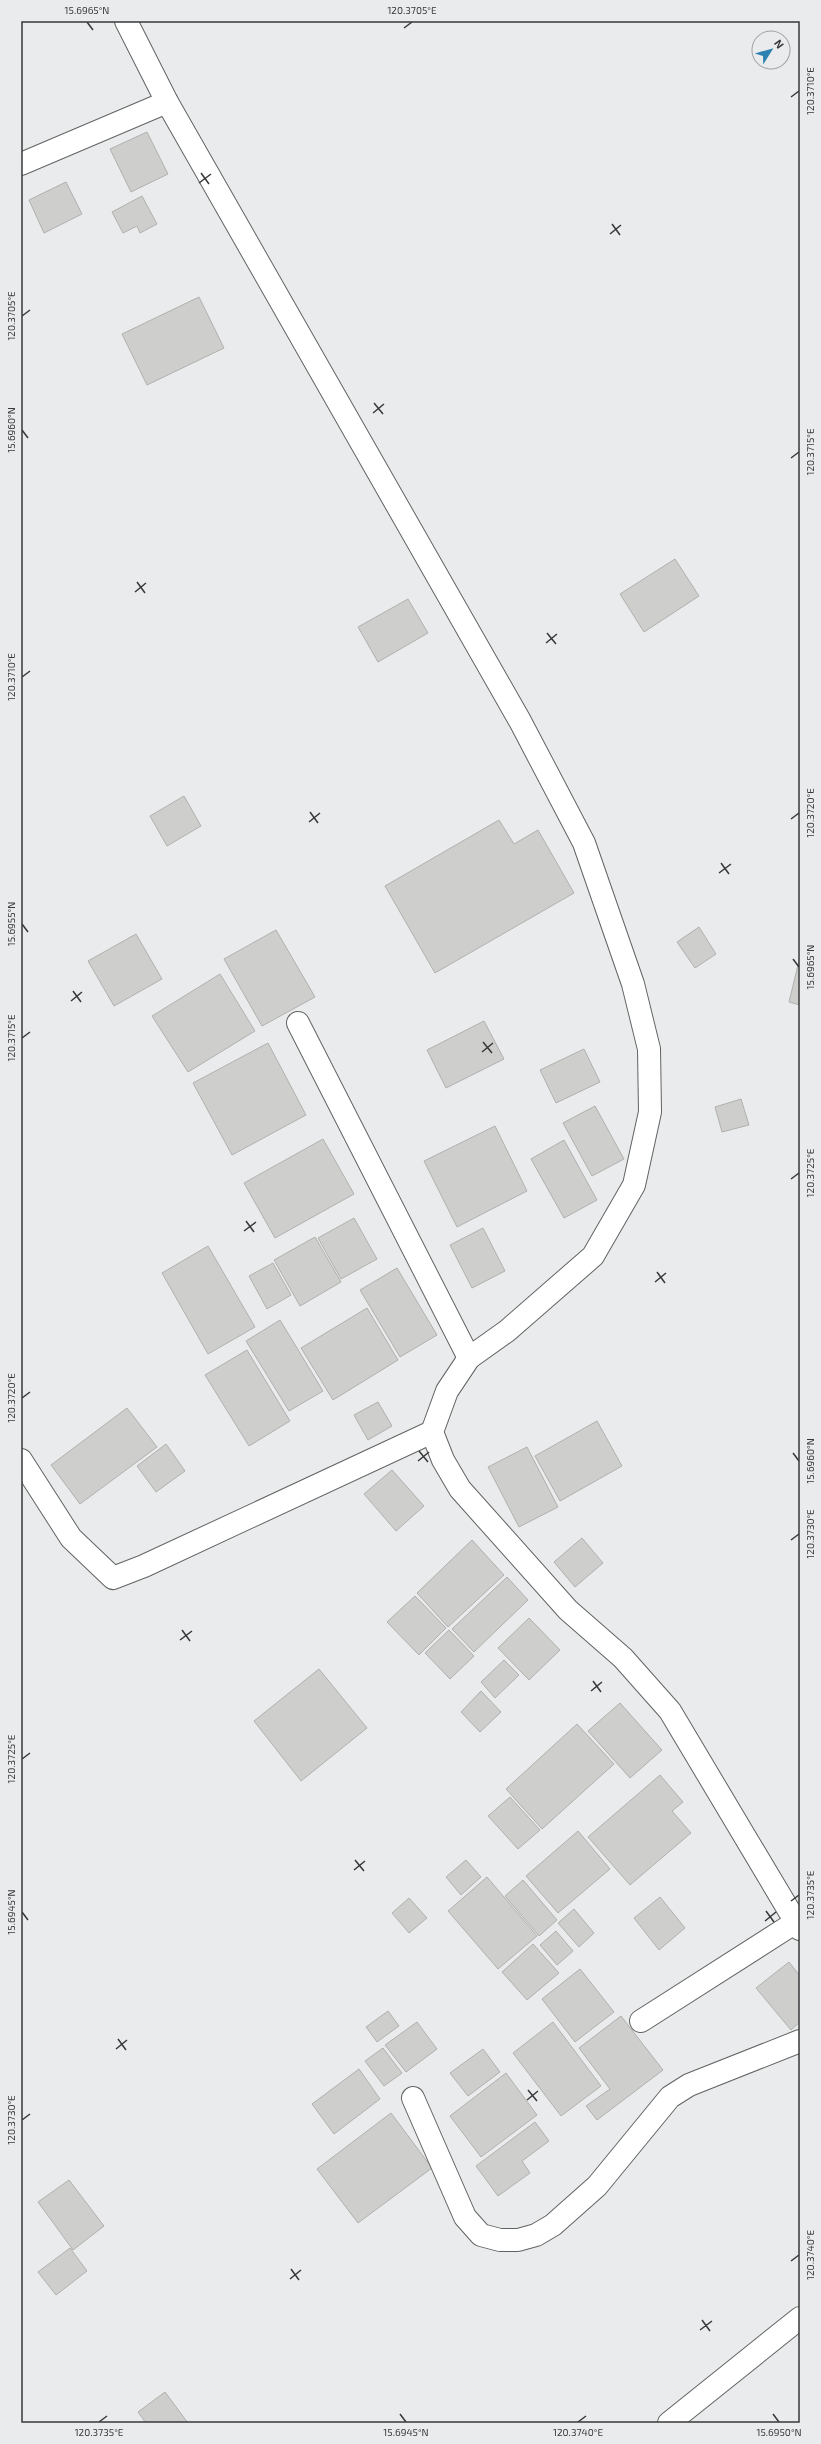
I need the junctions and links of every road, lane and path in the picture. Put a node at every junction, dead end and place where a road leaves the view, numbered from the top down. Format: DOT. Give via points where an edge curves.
graph roads {
  1 [pos="126,21"];
  2 [pos="167,102"];
  3 [pos="21,164"];
  4 [pos="298,1023"];
  5 [pos="469,1358"];
  6 [pos="432,1432"];
  7 [pos="21,1460"];
  8 [pos="798,1926"];
  9 [pos="641,2021"];
  10 [pos="800,2041"];
  11 [pos="413,2098"];
  12 [pos="800,2318"];
  13 [pos="669,2423"];
  1 -- 2 [label="street"];
  2 -- 3 [label="street"];
  2 -- 5 [label="street" via="520,721 584,843 633,984 649,1049 650,1112 634,1185 593,1256 507,1331"];
  4 -- 5 [label="street"];
  5 -- 6 [label="street" via="447,1391"];
  6 -- 7 [label="street" via="113,1578 71,1538"];
  6 -- 8 [label="street" via="443,1460 460,1489 568,1610 622,1658 670,1711"];
  8 -- 9 [label="street"];
  10 -- 11 [label="street" via="689,2085 670,2097 597,2186 553,2225 536,2235 518,2240 500,2240 481,2234 465,2217"];
  12 -- 13 [label="street"];
}
